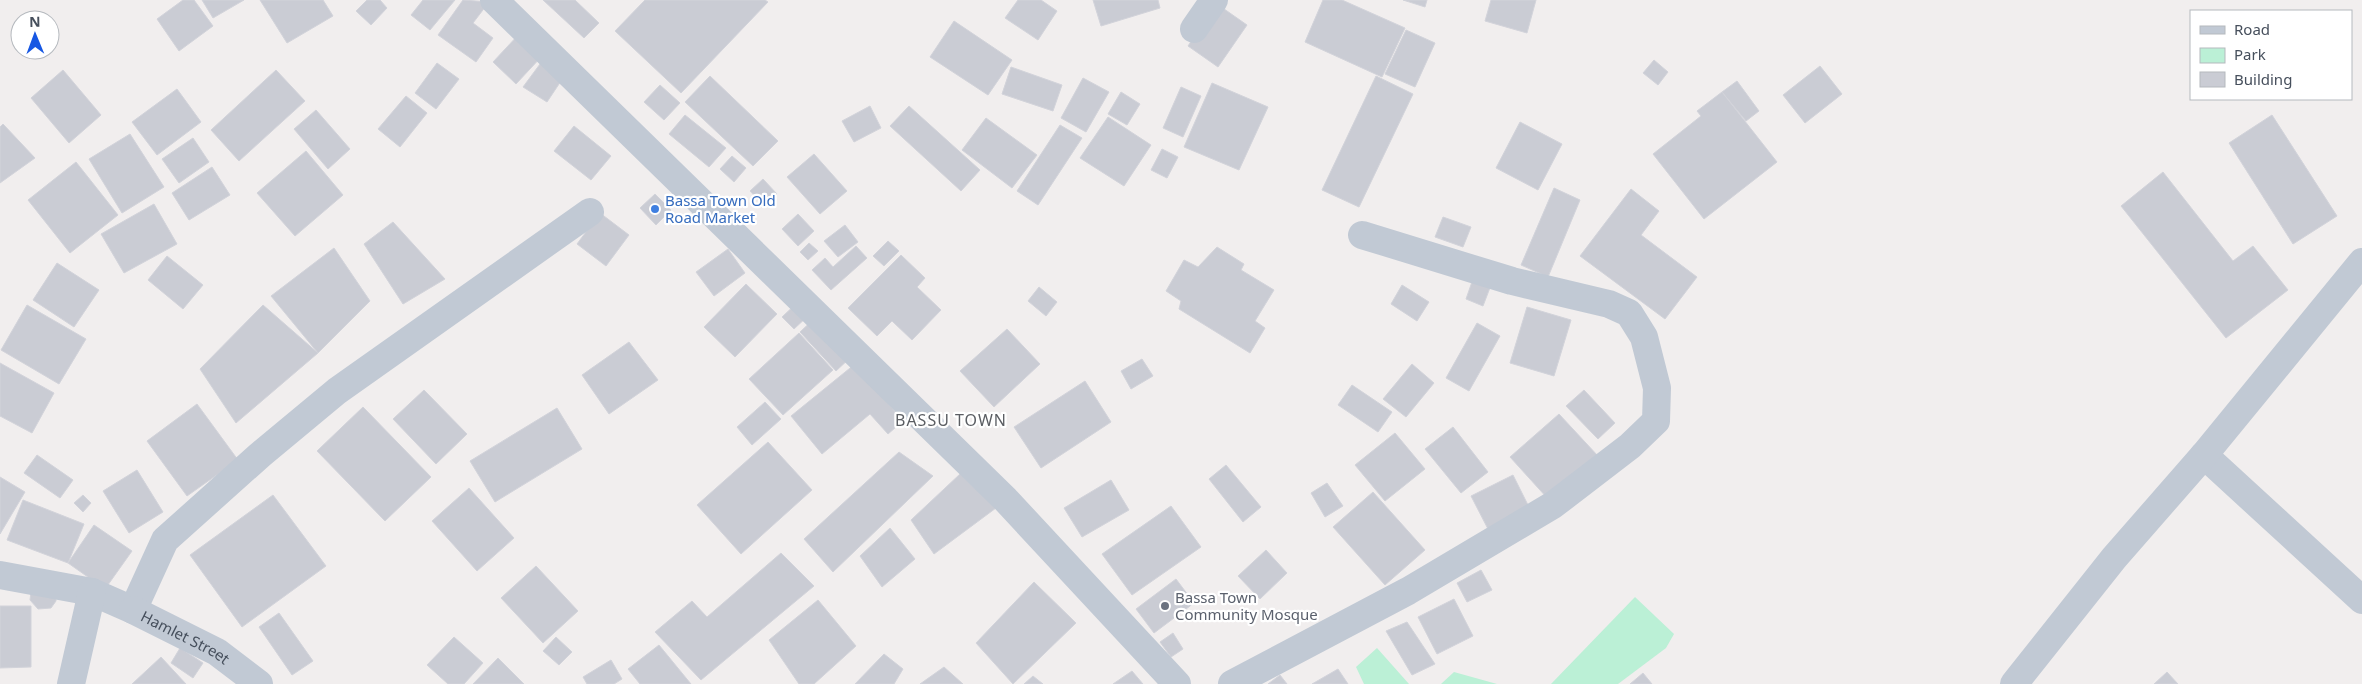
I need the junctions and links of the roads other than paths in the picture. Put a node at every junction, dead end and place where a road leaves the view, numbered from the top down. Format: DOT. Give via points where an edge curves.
graph roads {
  1 [pos="494,0"];
  2 [pos="1214,0"];
  3 [pos="1194,29"];
  4 [pos="590,212"];
  5 [pos="1362,235"];
  6 [pos="2362,262"];
  7 [pos="2204,455"];
  8 [pos="0,575"];
  9 [pos="92,592"];
  10 [pos="2362,600"];
  11 [pos="134,610"];
  12 [pos="2017,683"];
  13 [pos="72,684"];
  14 [pos="259,684"];
  15 [pos="1177,684"];
  16 [pos="1232,684"];
  1 -- 15 [label="street" via="1005,499"];
  2 -- 3 [label="street"];
  4 -- 11 [label="street" via="337,392 260,455 165,540"];
  5 -- 16 [label="street" via="1512,281 1609,304 1629,313 1644,338 1657,388 1656,421 1630,446 1553,505 1408,590"];
  6 -- 7 [label="street"];
  7 -- 10 [label="street"];
  7 -- 12 [label="street" via="2114,558"];
  8 -- 9 [label="street, Hamlet Street"];
  9 -- 11 [label="street, Hamlet Street"];
  9 -- 13 [label="street"];
  11 -- 14 [label="street, Hamlet Street" via="217,652"];
}
